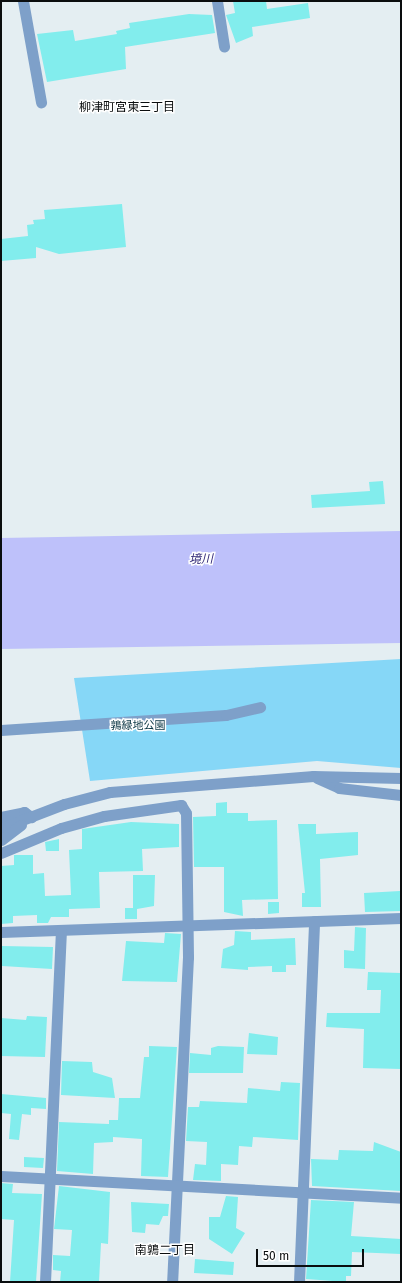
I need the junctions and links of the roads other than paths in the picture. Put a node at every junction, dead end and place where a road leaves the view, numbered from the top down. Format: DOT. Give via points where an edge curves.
graph roads {
  1 [pos="23,1"];
  2 [pos="217,1"];
  3 [pos="224,46"];
  4 [pos="41,102"];
  5 [pos="260,706"];
  6 [pos="1,730"];
  7 [pos="313,776"];
  8 [pos="401,778"];
  9 [pos="401,796"];
  10 [pos="1,817"];
  11 [pos="31,817"];
  12 [pos="1,828"];
  13 [pos="1,840"];
  14 [pos="1,853"];
  15 [pos="401,918"];
  16 [pos="314,921"];
  17 [pos="188,925"];
  18 [pos="61,930"];
  19 [pos="1,932"];
  20 [pos="1,1176"];
  21 [pos="50,1178"];
  22 [pos="176,1185"];
  23 [pos="304,1192"];
  24 [pos="401,1198"];
  25 [pos="45,1282"];
  26 [pos="172,1282"];
  27 [pos="299,1282"];
  1 -- 4 [label="street"];
  2 -- 3 [label="street"];
  5 -- 6 [label="street" via="226,716"];
  7 -- 8 [label="street"];
  7 -- 9 [label="street" via="339,788"];
  7 -- 11 [label="street" via="110,792"];
  10 -- 11 [label="street" via="24,812"];
  11 -- 12 [label="street"];
  11 -- 13 [label="street"];
  14 -- 17 [label="street" via="61,828 104,816 181,805 186,813"];
  15 -- 16 [label="street"];
  16 -- 17 [label="street"];
  16 -- 23 [label="street"];
  17 -- 18 [label="street"];
  17 -- 22 [label="street"];
  18 -- 19 [label="street"];
  18 -- 21 [label="street"];
  20 -- 21 [label="street"];
  21 -- 22 [label="street"];
  21 -- 25 [label="street"];
  22 -- 23 [label="street"];
  22 -- 26 [label="street"];
  23 -- 24 [label="street"];
  23 -- 27 [label="street"];
}
